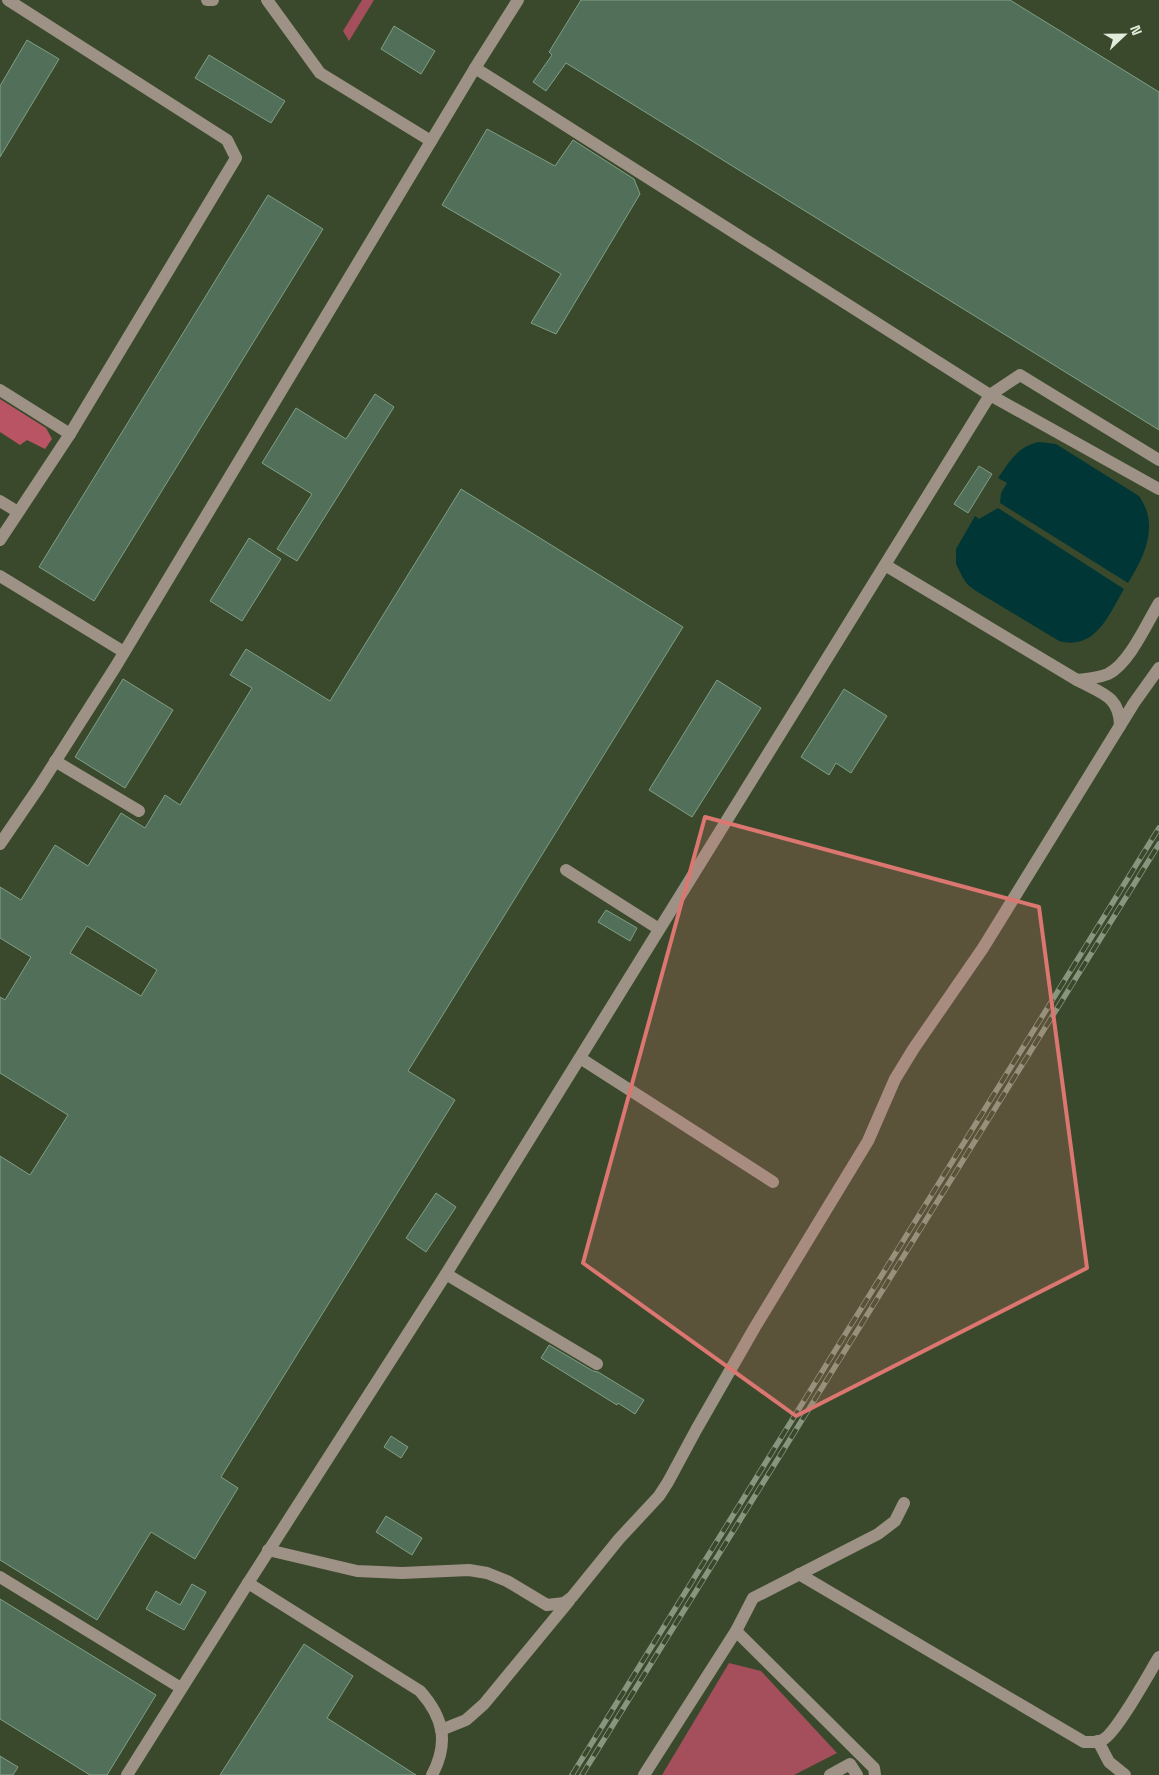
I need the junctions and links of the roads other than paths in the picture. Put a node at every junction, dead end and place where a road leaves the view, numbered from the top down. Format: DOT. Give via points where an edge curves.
graph roads {
  1 [pos="8,0"];
  2 [pos="207,0"];
  3 [pos="213,0"];
  4 [pos="267,0"];
  5 [pos="518,0"];
  6 [pos="475,68"];
  7 [pos="431,141"];
  8 [pos="0,390"];
  9 [pos="990,395"];
  10 [pos="70,434"];
  11 [pos="1159,460"];
  12 [pos="1159,489"];
  13 [pos="0,501"];
  14 [pos="18,512"];
  15 [pos="0,540"];
  16 [pos="884,565"];
  17 [pos="0,576"];
  18 [pos="1159,603"];
  19 [pos="124,652"];
  20 [pos="1159,668"];
  21 [pos="1078,680"];
  22 [pos="1120,726"];
  23 [pos="55,761"];
  24 [pos="139,811"];
  25 [pos="0,844"];
  26 [pos="566,870"];
  27 [pos="659,929"];
  28 [pos="580,1058"];
  29 [pos="773,1182"];
  30 [pos="446,1274"];
  31 [pos="597,1364"];
  32 [pos="904,1503"];
  33 [pos="268,1550"];
  34 [pos="799,1574"];
  35 [pos="0,1577"];
  36 [pos="248,1583"];
  37 [pos="572,1597"];
  38 [pos="736,1631"];
  39 [pos="1159,1657"];
  40 [pos="181,1688"];
  41 [pos="441,1730"];
  42 [pos="1098,1741"];
  43 [pos="852,1747"];
  44 [pos="856,1773"];
  45 [pos="127,1775"];
  46 [pos="432,1775"];
  47 [pos="644,1775"];
  48 [pos="830,1775"];
  49 [pos="875,1775"];
  50 [pos="1125,1775"];
  1 -- 10 [label="street" via="228,140 236,158"];
  2 -- 3 [label="street"];
  4 -- 7 [label="street" via="320,73"];
  5 -- 6 [label="street"];
  6 -- 7 [label="street"];
  6 -- 9 [label="street"];
  7 -- 19 [label="street"];
  8 -- 10 [label="street"];
  9 -- 11 [label="street" via="1020,375"];
  9 -- 12 [label="street"];
  9 -- 16 [label="street"];
  10 -- 14 [label="street"];
  13 -- 14 [label="street"];
  14 -- 15 [label="street"];
  16 -- 21 [label="street"];
  16 -- 27 [label="street"];
  17 -- 19 [label="street"];
  18 -- 21 [label="street" via="1124,661 1109,673"];
  19 -- 23 [label="street"];
  20 -- 22 [label="street"];
  21 -- 22 [label="street" via="1116,704"];
  22 -- 37 [label="street" via="983,948 895,1079 876,1128 754,1327 668,1482"];
  23 -- 24 [label="street"];
  23 -- 25 [label="street"];
  26 -- 27 [label="street"];
  27 -- 28 [label="street"];
  28 -- 29 [label="street"];
  28 -- 30 [label="street"];
  30 -- 31 [label="street"];
  30 -- 33 [label="street"];
  32 -- 34 [label="street" via="895,1521 878,1534"];
  33 -- 36 [label="street"];
  33 -- 37 [label="street" via="357,1571 469,1570 487,1573 508,1581 547,1605 564,1603"];
  34 -- 38 [label="street" via="753,1598"];
  34 -- 42 [label="street" via="1084,1742"];
  35 -- 40 [label="street"];
  36 -- 40 [label="street"];
  36 -- 41 [label="street" via="420,1691 431,1703"];
  37 -- 41 [label="street" via="484,1704 466,1720"];
  38 -- 43 [label="street"];
  38 -- 47 [label="street"];
  39 -- 42 [label="street" via="1117,1724 1105,1739"];
  40 -- 45 [label="street"];
  41 -- 46 [label="street" via="442,1752"];
  42 -- 50 [label="street" via="1109,1762"];
  43 -- 44 [label="street" via="860,1765"];
  43 -- 49 [label="street" via="874,1768"];
  44 -- 48 [label="street" via="850,1764"];
}
